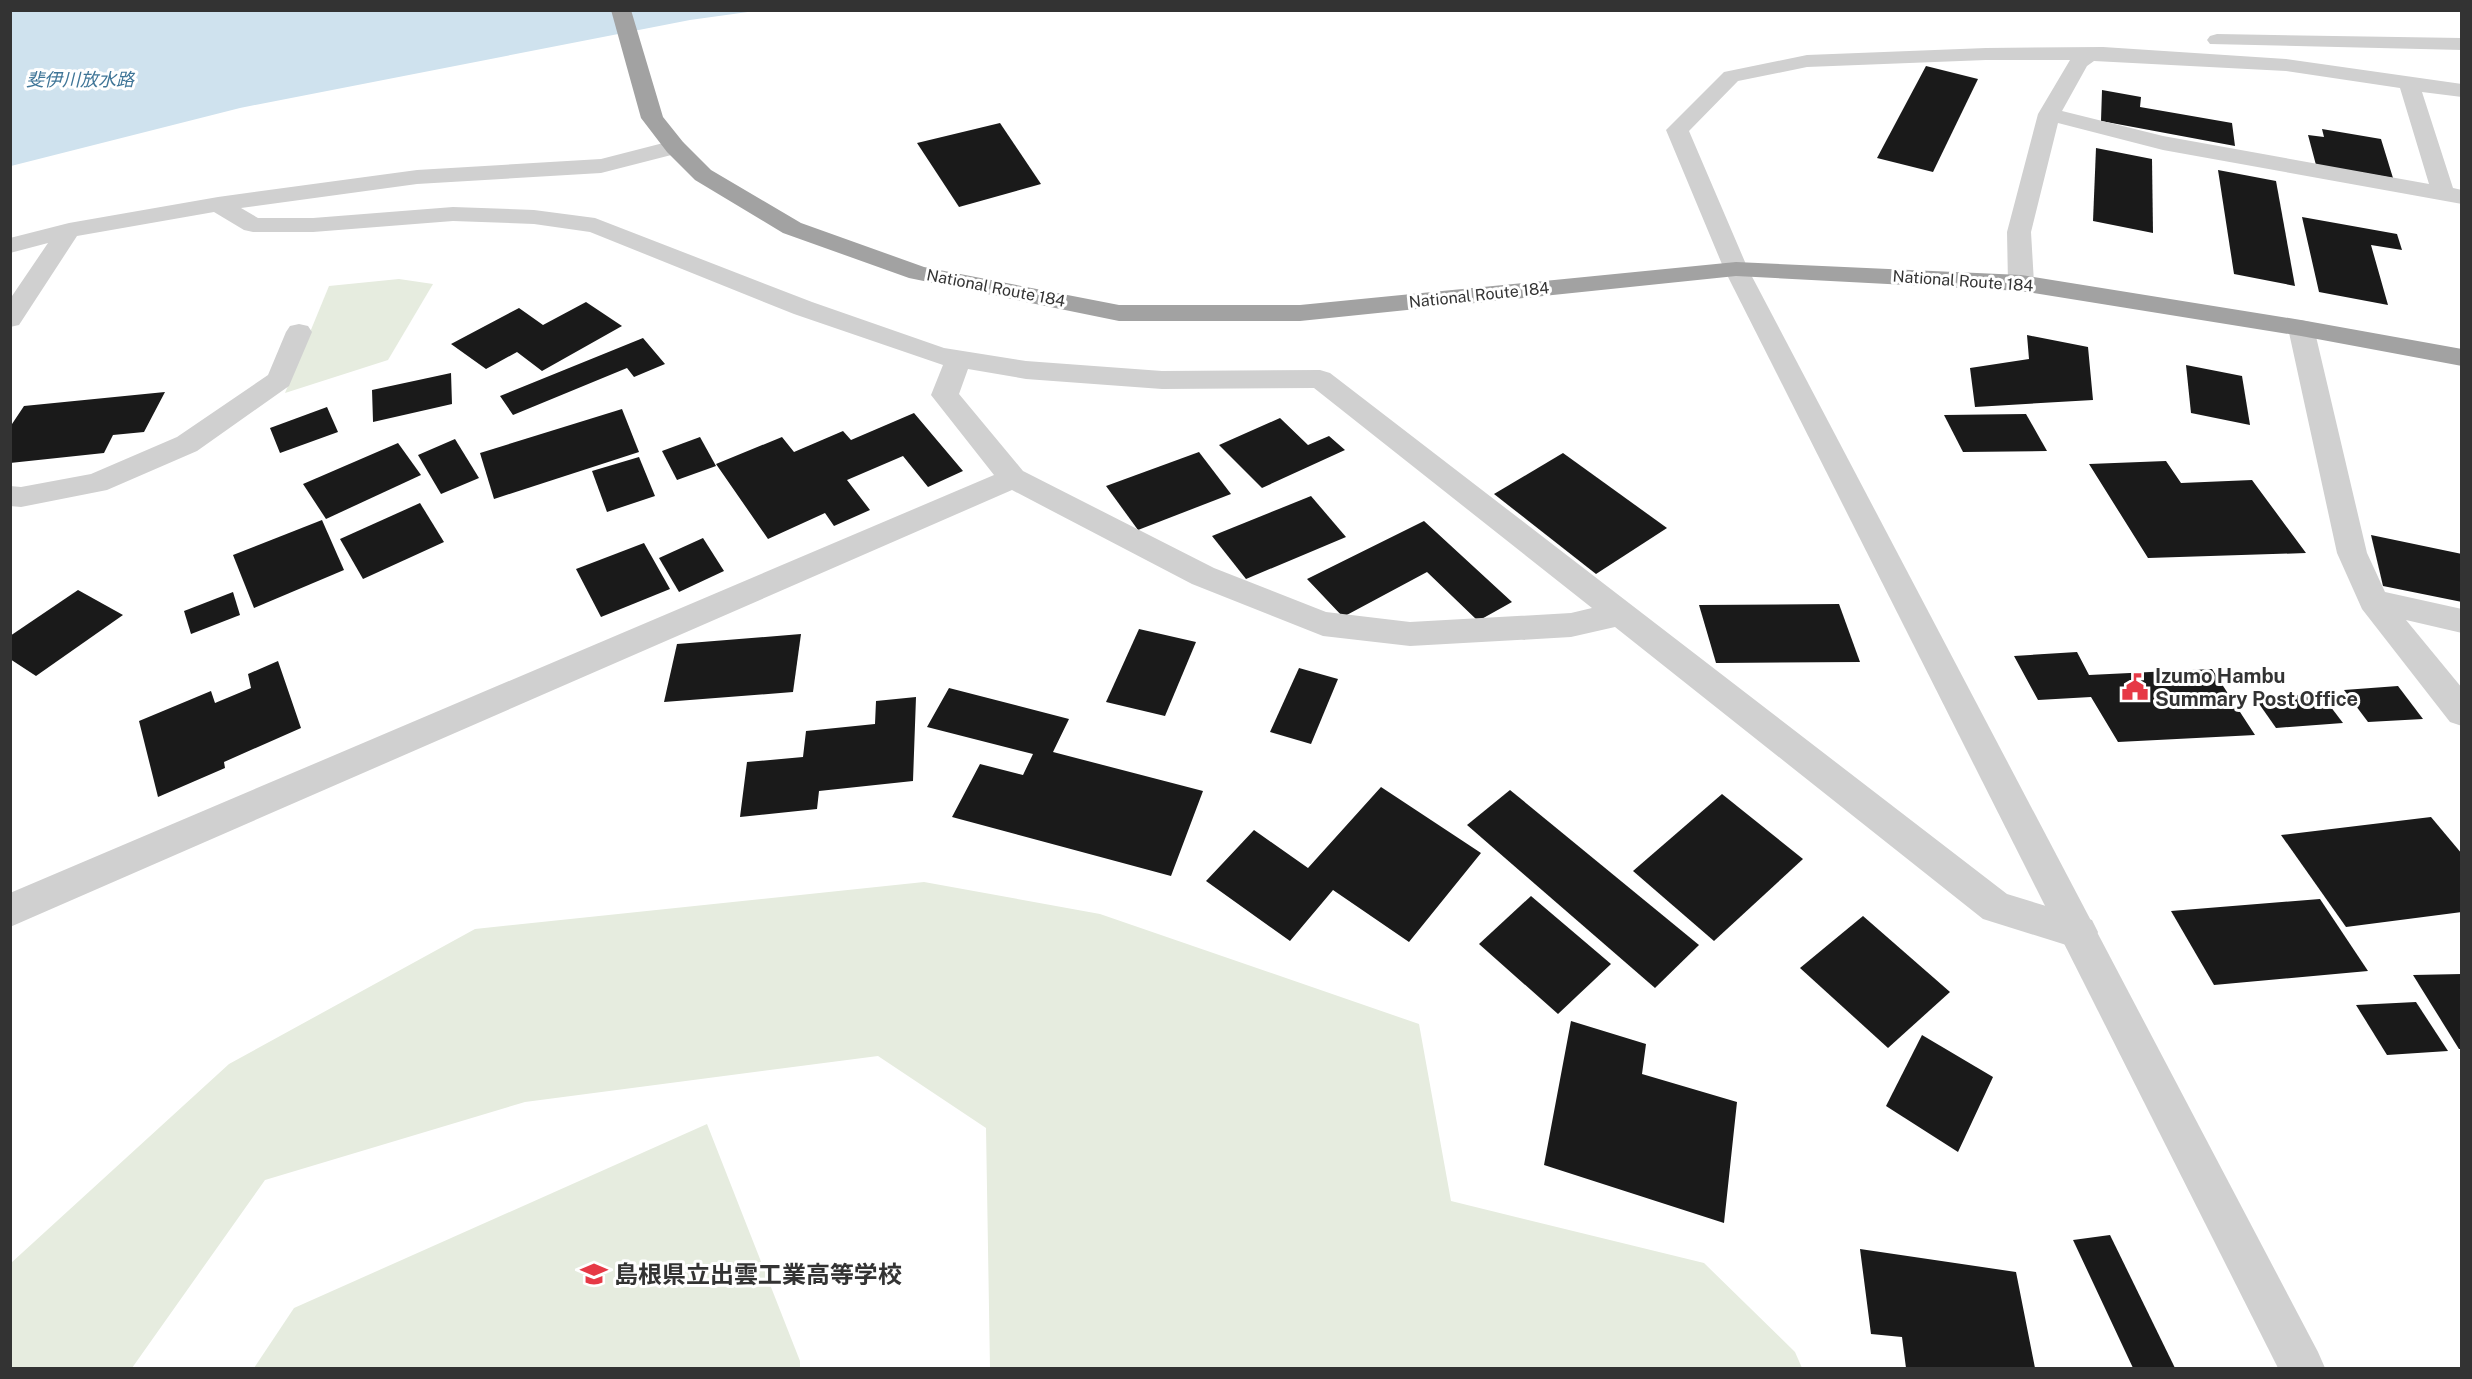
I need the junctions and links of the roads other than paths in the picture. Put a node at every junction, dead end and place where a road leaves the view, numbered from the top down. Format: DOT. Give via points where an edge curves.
graph roads {
  1 [pos="621,10"];
  2 [pos="2462,44"];
  3 [pos="2089,54"];
  4 [pos="2409,83"];
  5 [pos="2462,91"];
  6 [pos="2049,114"];
  7 [pos="675,147"];
  8 [pos="2452,195"];
  9 [pos="218,204"];
  10 [pos="69,231"];
  11 [pos="10,246"];
  12 [pos="1736,269"];
  13 [pos="2021,283"];
  14 [pos="10,319"];
  15 [pos="2301,328"];
  16 [pos="299,332"];
  17 [pos="2462,358"];
  18 [pos="958,359"];
  19 [pos="1013,478"];
  20 [pos="10,496"];
  21 [pos="2373,601"];
  22 [pos="1620,614"];
  23 [pos="2462,621"];
  24 [pos="2462,713"];
  25 [pos="10,911"];
  26 [pos="2079,932"];
  27 [pos="2302,1368"];
  1 -- 7 [label="highway, National Route 184" via="652,118"];
  2 -- 3 [label="street" via="2208,40"];
  3 -- 4 [label="street" via="2286,65"];
  3 -- 6 [label="street" via="2079,63"];
  3 -- 12 [label="street" via="1807,61 1731,76 1677,130"];
  4 -- 5 [label="street"];
  4 -- 8 [label="street"];
  6 -- 8 [label="street" via="2163,143"];
  6 -- 13 [label="street" via="2019,232"];
  7 -- 9 [label="street" via="601,166 417,177"];
  7 -- 12 [label="highway, National Route 184" via="703,175 792,228 918,273 1119,313 1300,313"];
  9 -- 10 [label="street"];
  9 -- 18 [label="street" via="253,225 313,225 453,214 534,217 595,225 803,308"];
  10 -- 11 [label="street"];
  10 -- 14 [label="street"];
  12 -- 13 [label="highway, National Route 184"];
  12 -- 26 [label="street"];
  13 -- 15 [label="highway, National Route 184"];
  15 -- 17 [label="highway, National Route 184"];
  15 -- 21 [label="street" via="2352,554"];
  16 -- 20 [label="street" via="279,380 188,444 97,483"];
  18 -- 19 [label="street" via="945,395"];
  18 -- 22 [label="street" via="1026,370 1162,380 1320,379"];
  19 -- 22 [label="street" via="1203,576 1323,624 1410,634 1571,624"];
  19 -- 25 [label="street"];
  21 -- 23 [label="street"];
  21 -- 24 [label="street"];
  22 -- 26 [label="street" via="1996,908"];
  26 -- 27 [label="street"];
}
